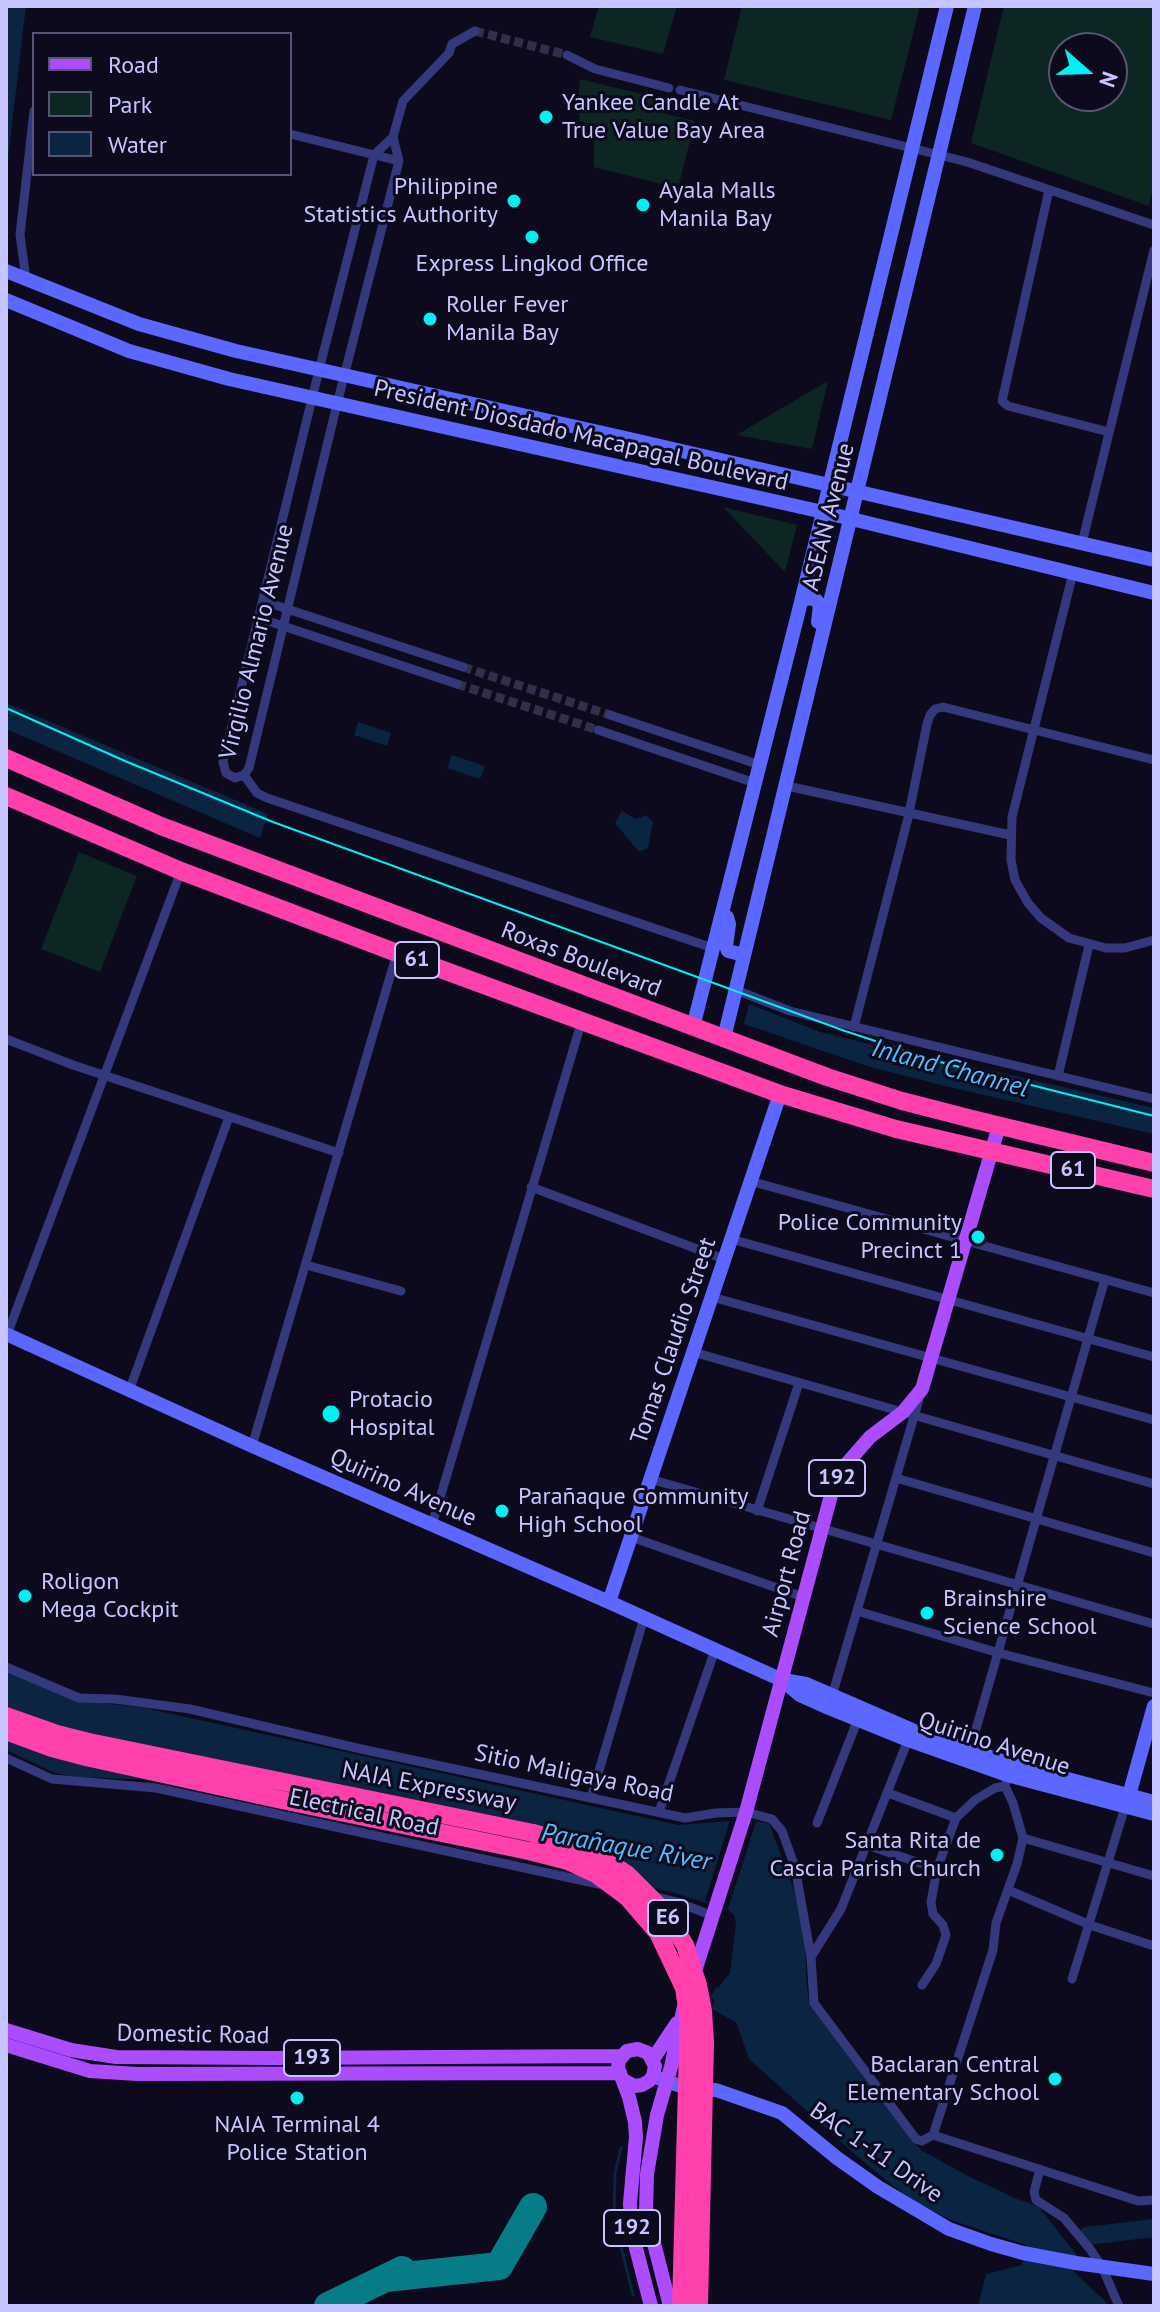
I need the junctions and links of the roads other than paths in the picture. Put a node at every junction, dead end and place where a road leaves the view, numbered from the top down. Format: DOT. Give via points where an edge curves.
graph roads {
  1 [pos="947,6"];
  2 [pos="975,6"];
  3 [pos="475,31"];
  4 [pos="567,55"];
  5 [pos="669,88"];
  6 [pos="680,90"];
  7 [pos="32,129"];
  8 [pos="292,134"];
  9 [pos="393,137"];
  10 [pos="912,148"];
  11 [pos="939,154"];
  12 [pos="374,155"];
  13 [pos="399,161"];
  14 [pos="1049,190"];
  15 [pos="1154,225"];
  16 [pos="1154,250"];
  17 [pos="6,271"];
  18 [pos="26,279"];
  19 [pos="6,300"];
  20 [pos="319,370"];
  21 [pos="344,376"];
  22 [pos="312,398"];
  23 [pos="337,404"];
  24 [pos="1109,432"];
  25 [pos="830,484"];
  26 [pos="858,491"];
  27 [pos="823,512"];
  28 [pos="851,518"];
  29 [pos="1082,543"];
  30 [pos="1154,560"];
  31 [pos="1073,573"];
  32 [pos="1154,593"];
  33 [pos="802,600"];
  34 [pos="263,601"];
  35 [pos="287,609"];
  36 [pos="259,618"];
  37 [pos="283,626"];
  38 [pos="823,633"];
  39 [pos="463,667"];
  40 [pos="457,684"];
  41 [pos="610,715"];
  42 [pos="598,730"];
  43 [pos="1033,731"];
  44 [pos="6,758"];
  45 [pos="1154,760"];
  46 [pos="760,765"];
  47 [pos="244,775"];
  48 [pos="755,783"];
  49 [pos="787,786"];
  50 [pos="6,796"];
  51 [pos="908,812"];
  52 [pos="1010,835"];
  53 [pos="181,871"];
  54 [pos="725,903"];
  55 [pos="1154,940"];
  56 [pos="1089,945"];
  57 [pos="713,948"];
  58 [pos="397,953"];
  59 [pos="744,955"];
  60 [pos="736,990"];
  61 [pos="582,1020"];
  62 [pos="693,1027"];
  63 [pos="854,1027"];
  64 [pos="724,1038"];
  65 [pos="6,1039"];
  66 [pos="105,1075"];
  67 [pos="1058,1076"];
  68 [pos="780,1094"];
  69 [pos="1154,1099"];
  70 [pos="229,1117"];
  71 [pos="999,1126"];
  72 [pos="992,1151"];
  73 [pos="339,1153"];
  74 [pos="1154,1163"];
  75 [pos="750,1181"];
  76 [pos="531,1187"];
  77 [pos="1154,1189"];
  78 [pos="731,1239"];
  79 [pos="966,1239"];
  80 [pos="724,1259"];
  81 [pos="306,1265"];
  82 [pos="1105,1279"];
  83 [pos="401,1291"];
  84 [pos="1154,1293"];
  85 [pos="712,1297"];
  86 [pos="949,1299"];
  87 [pos="7,1335"];
  88 [pos="1089,1339"];
  89 [pos="693,1352"];
  90 [pos="1154,1357"];
  91 [pos="931,1359"];
  92 [pos="799,1383"];
  93 [pos="129,1391"];
  94 [pos="1072,1397"];
  95 [pos="909,1414"];
  96 [pos="1154,1420"];
  97 [pos="252,1446"];
  98 [pos="1055,1457"];
  99 [pos="896,1478"];
  100 [pos="650,1479"];
  101 [pos="1154,1484"];
  102 [pos="757,1511"];
  103 [pos="1038,1518"];
  104 [pos="432,1525"];
  105 [pos="821,1529"];
  106 [pos="631,1537"];
  107 [pos="876,1545"];
  108 [pos="1154,1553"];
  109 [pos="1019,1584"];
  110 [pos="803,1597"];
  111 [pos="609,1602"];
  112 [pos="857,1611"];
  113 [pos="644,1618"];
  114 [pos="1154,1624"];
  115 [pos="715,1650"];
  116 [pos="999,1653"];
  117 [pos="6,1667"];
  118 [pos="782,1680"];
  119 [pos="1154,1693"];
  120 [pos="832,1696"];
  121 [pos="1154,1706"];
  122 [pos="6,1716"];
  123 [pos="858,1719"];
  124 [pos="6,1731"];
  125 [pos="908,1740"];
  126 [pos="970,1750"];
  127 [pos="6,1758"];
  128 [pos="1008,1775"];
  129 [pos="888,1793"];
  130 [pos="591,1798"];
  131 [pos="1127,1802"];
  132 [pos="1154,1802"];
  133 [pos="659,1812"];
  134 [pos="1154,1814"];
  135 [pos="745,1816"];
  136 [pos="956,1818"];
  137 [pos="817,1823"];
  138 [pos="1023,1838"];
  139 [pos="867,1845"];
  140 [pos="1109,1862"];
  141 [pos="937,1869"];
  142 [pos="1154,1876"];
  143 [pos="1008,1890"];
  144 [pos="715,1911"];
  145 [pos="1090,1925"];
  146 [pos="1154,1946"];
  147 [pos="811,1957"];
  148 [pos="1072,1979"];
  149 [pos="922,1985"];
  150 [pos="680,2018"];
  151 [pos="6,2030"];
  152 [pos="6,2045"];
  153 [pos="622,2056"];
  154 [pos="653,2068"];
  155 [pos="669,2074"];
  156 [pos="621,2077"];
  157 [pos="660,2104"];
  158 [pos="930,2137"];
  159 [pos="1040,2169"];
  160 [pos="1154,2200"];
  161 [pos="1102,2267"];
  162 [pos="1154,2274"];
  163 [pos="651,2306"];
  164 [pos="670,2306"];
  165 [pos="681,2306"];
  166 [pos="699,2306"];
  167 [pos="1119,2306"];
  1 -- 10 [label="main road, ASEAN Avenue"];
  2 -- 11 [label="main road, ASEAN Avenue"];
  3 -- 9 [label="street" via="452,44 403,101"];
  4 -- 5 [label="street" via="595,69"];
  6 -- 10 [label="street"];
  7 -- 18 [label="street" via="20,235"];
  8 -- 12 [label="street"];
  9 -- 12 [label="street"];
  9 -- 13 [label="street"];
  10 -- 11 [label="street"];
  10 -- 25 [label="main road, ASEAN Avenue"];
  11 -- 14 [label="street"];
  11 -- 26 [label="main road, ASEAN Avenue"];
  12 -- 13 [label="street"];
  12 -- 20 [label="street, Virgilio Almario Avenue"];
  13 -- 21 [label="street, Virgilio Almario Avenue"];
  14 -- 15 [label="street"];
  14 -- 24 [label="street" via="1002,401"];
  16 -- 24 [label="street"];
  17 -- 18 [label="main road, President Diosdado Macapagal Boulevard"];
  18 -- 20 [label="main road, President Diosdado Macapagal Boulevard" via="139,324"];
  19 -- 22 [label="main road, President Diosdado Macapagal Boulevard" via="129,351"];
  20 -- 21 [label="main road, President Diosdado Macapagal Boulevard"];
  20 -- 22 [label="street, Virgilio Almario Avenue"];
  21 -- 23 [label="street, Virgilio Almario Avenue"];
  21 -- 25 [label="main road, President Diosdado Macapagal Boulevard"];
  22 -- 23 [label="main road, President Diosdado Macapagal Boulevard"];
  22 -- 34 [label="street, Virgilio Almario Avenue"];
  23 -- 27 [label="main road, President Diosdado Macapagal Boulevard"];
  23 -- 35 [label="street, Virgilio Almario Avenue"];
  24 -- 29 [label="street"];
  25 -- 26 [label="main road, President Diosdado Macapagal Boulevard"];
  25 -- 27 [label="main road, ASEAN Avenue"];
  26 -- 28 [label="main road, ASEAN Avenue"];
  26 -- 29 [label="main road, President Diosdado Macapagal Boulevard"];
  27 -- 28 [label="main road, President Diosdado Macapagal Boulevard"];
  27 -- 33 [label="main road, ASEAN Avenue"];
  28 -- 31 [label="main road, President Diosdado Macapagal Boulevard"];
  28 -- 38 [label="main road, ASEAN Avenue"];
  29 -- 30 [label="main road, President Diosdado Macapagal Boulevard"];
  31 -- 32 [label="main road, President Diosdado Macapagal Boulevard"];
  31 -- 43 [label="street"];
  33 -- 38 [label="main road" via="810,598 820,605"];
  33 -- 46 [label="main road, ASEAN Avenue"];
  34 -- 35 [label="street"];
  34 -- 36 [label="street, Virgilio Almario Avenue"];
  35 -- 37 [label="street, Virgilio Almario Avenue"];
  35 -- 39 [label="street"];
  36 -- 37 [label="street"];
  36 -- 47 [label="street, Virgilio Almario Avenue" via="223,762 230,776"];
  37 -- 40 [label="street"];
  37 -- 47 [label="street, Virgilio Almario Avenue"];
  38 -- 49 [label="main road, ASEAN Avenue"];
  41 -- 46 [label="street"];
  42 -- 48 [label="street"];
  43 -- 45 [label="street"];
  43 -- 51 [label="street" via="935,709"];
  43 -- 52 [label="street"];
  44 -- 62 [label="highway, Roxas Boulevard / 61" via="161,826"];
  46 -- 48 [label="main road, ASEAN Avenue"];
  47 -- 57 [label="street" via="267,798"];
  48 -- 54 [label="main road, ASEAN Avenue"];
  49 -- 51 [label="street"];
  49 -- 59 [label="main road, ASEAN Avenue"];
  50 -- 53 [label="highway, 61"];
  51 -- 52 [label="street"];
  51 -- 63 [label="street"];
  52 -- 56 [label="street" via="1015,880 1028,903 1052,928"];
  53 -- 58 [label="highway, 61"];
  53 -- 66 [label="street"];
  54 -- 57 [label="main road, ASEAN Avenue"];
  54 -- 59 [label="main road" via="726,946"];
  55 -- 56 [label="street" via="1125,948"];
  56 -- 67 [label="street"];
  57 -- 62 [label="main road, ASEAN Avenue"];
  58 -- 61 [label="highway, 61"];
  58 -- 73 [label="street"];
  59 -- 60 [label="main road, ASEAN Avenue"];
  60 -- 63 [label="street"];
  60 -- 64 [label="main road, ASEAN Avenue"];
  61 -- 68 [label="highway, 61"];
  61 -- 76 [label="street"];
  62 -- 64 [label="highway, Roxas Boulevard / 61"];
  63 -- 67 [label="street"];
  64 -- 71 [label="highway, Roxas Boulevard / 61" via="842,1082"];
  65 -- 66 [label="street"];
  66 -- 70 [label="street"];
  66 -- 87 [label="street"];
  67 -- 69 [label="street"];
  68 -- 72 [label="highway, 61"];
  68 -- 75 [label="main road, Tomas Claudio Street"];
  70 -- 73 [label="street"];
  70 -- 93 [label="street"];
  71 -- 72 [label="main road, Airport Road / 192"];
  71 -- 74 [label="highway, Roxas Boulevard / 61"];
  72 -- 77 [label="highway, 61"];
  72 -- 79 [label="main road, Airport Road / 192"];
  73 -- 81 [label="street"];
  75 -- 78 [label="main road, Tomas Claudio Street"];
  75 -- 79 [label="street"];
  76 -- 80 [label="street"];
  76 -- 104 [label="street"];
  78 -- 80 [label="main road, Tomas Claudio Street"];
  78 -- 86 [label="street"];
  79 -- 82 [label="street"];
  79 -- 86 [label="main road, Airport Road / 192"];
  80 -- 85 [label="main road, Tomas Claudio Street"];
  81 -- 83 [label="street"];
  81 -- 97 [label="street"];
  82 -- 84 [label="street"];
  82 -- 88 [label="street"];
  85 -- 89 [label="main road, Tomas Claudio Street"];
  85 -- 91 [label="street"];
  86 -- 88 [label="street"];
  86 -- 91 [label="main road, Airport Road / 192"];
  87 -- 93 [label="main road, Quirino Avenue"];
  88 -- 90 [label="street"];
  88 -- 94 [label="street"];
  89 -- 92 [label="street"];
  89 -- 100 [label="main road, Tomas Claudio Street"];
  91 -- 94 [label="street"];
  91 -- 95 [label="main road, Airport Road / 192"];
  92 -- 95 [label="street"];
  92 -- 102 [label="street"];
  93 -- 97 [label="main road, Quirino Avenue"];
  94 -- 96 [label="street"];
  94 -- 98 [label="street"];
  95 -- 98 [label="street"];
  95 -- 99 [label="street"];
  95 -- 105 [label="main road, Airport Road / 192" via="870,1437 842,1469"];
  97 -- 104 [label="main road, Quirino Avenue"];
  98 -- 101 [label="street"];
  98 -- 103 [label="street"];
  99 -- 103 [label="street"];
  99 -- 107 [label="street"];
  100 -- 102 [label="street"];
  100 -- 106 [label="main road, Tomas Claudio Street"];
  102 -- 105 [label="street"];
  103 -- 108 [label="street"];
  103 -- 109 [label="street"];
  104 -- 111 [label="main road, Quirino Avenue"];
  105 -- 107 [label="street"];
  105 -- 110 [label="main road, Airport Road / 192"];
  106 -- 110 [label="street"];
  106 -- 111 [label="main road, Tomas Claudio Street"];
  107 -- 109 [label="street"];
  107 -- 112 [label="street"];
  109 -- 114 [label="street"];
  109 -- 116 [label="street"];
  110 -- 118 [label="main road, Airport Road / 192"];
  111 -- 113 [label="main road, Quirino Avenue"];
  112 -- 116 [label="street"];
  112 -- 120 [label="street"];
  113 -- 115 [label="main road, Quirino Avenue"];
  113 -- 130 [label="street"];
  115 -- 118 [label="main road, Quirino Avenue"];
  115 -- 133 [label="street"];
  116 -- 119 [label="street"];
  116 -- 126 [label="street"];
  117 -- 130 [label="street, Sitio Maligaya Road" via="79,1698 190,1709"];
  118 -- 120 [label="main road, Quirino Avenue"];
  118 -- 123 [label="main road, Quirino Avenue" via="800,1695"];
  118 -- 135 [label="main road, Airport Road / 192"];
  120 -- 126 [label="main road, Quirino Avenue"];
  121 -- 131 [label="main road"];
  122 -- 166 [label="highway, NAIA Expressway / E6, bridge" via="100,1744 533,1833 575,1845 628,1875 660,1907 685,1945 703,2011"];
  123 -- 125 [label="main road, Quirino Avenue"];
  123 -- 137 [label="street"];
  124 -- 165 [label="highway, NAIA Expressway / E6, bridge" via="86,1757 568,1861 627,1897 670,1954 688,2014"];
  125 -- 128 [label="main road, Quirino Avenue"];
  125 -- 129 [label="street"];
  126 -- 128 [label="main road, Quirino Avenue"];
  127 -- 144 [label="street, Electrical Road" via="52,1779 156,1788"];
  128 -- 131 [label="main road, Quirino Avenue"];
  128 -- 136 [label="street"];
  128 -- 138 [label="street"];
  129 -- 136 [label="street"];
  129 -- 139 [label="street"];
  130 -- 133 [label="street, Sitio Maligaya Road"];
  131 -- 132 [label="main road, Quirino Avenue"];
  131 -- 134 [label="main road, Quirino Avenue"];
  131 -- 140 [label="street"];
  133 -- 135 [label="street, Sitio Maligaya Road" via="685,1818"];
  135 -- 144 [label="main road, Airport Road / 192"];
  135 -- 147 [label="street" via="772,1819 782,1831 795,1867"];
  136 -- 141 [label="street"];
  138 -- 140 [label="street"];
  138 -- 143 [label="street"];
  139 -- 141 [label="street"];
  139 -- 147 [label="street" via="841,1909"];
  140 -- 142 [label="street"];
  140 -- 145 [label="street"];
  141 -- 149 [label="street" via="931,1902 946,1935"];
  143 -- 145 [label="street"];
  143 -- 158 [label="street"];
  144 -- 150 [label="main road, Airport Road / 192"];
  145 -- 146 [label="street"];
  145 -- 148 [label="street"];
  147 -- 158 [label="street" via="814,2003 916,2139"];
  150 -- 154 [label="main road"];
  150 -- 155 [label="main road, 192"];
  151 -- 153 [label="main road, Domestic Road / 193" via="116,2057"];
  152 -- 156 [label="main road, Domestic Road / 193" via="90,2071 137,2074"];
  153 -- 154 [label="main road" via="638,2049 648,2053"];
  153 -- 156 [label="main road, 192"];
  154 -- 155 [label="main road, BAC 1-11 Drive"];
  154 -- 156 [label="main road" via="646,2083 638,2086"];
  154 -- 157 [label="main road"];
  155 -- 157 [label="main road, 192"];
  155 -- 161 [label="main road, BAC 1-11 Drive" via="686,2088 716,2090 782,2113 878,2187 949,2229 1023,2253"];
  156 -- 163 [label="main road, 192" via="635,2122 631,2221"];
  157 -- 164 [label="main road, 192" via="646,2212"];
  158 -- 159 [label="street"];
  159 -- 160 [label="street" via="1143,2203"];
  159 -- 161 [label="street" via="1036,2200 1064,2218"];
  161 -- 162 [label="main road, BAC 1-11 Drive"];
  161 -- 167 [label="street"];
}
